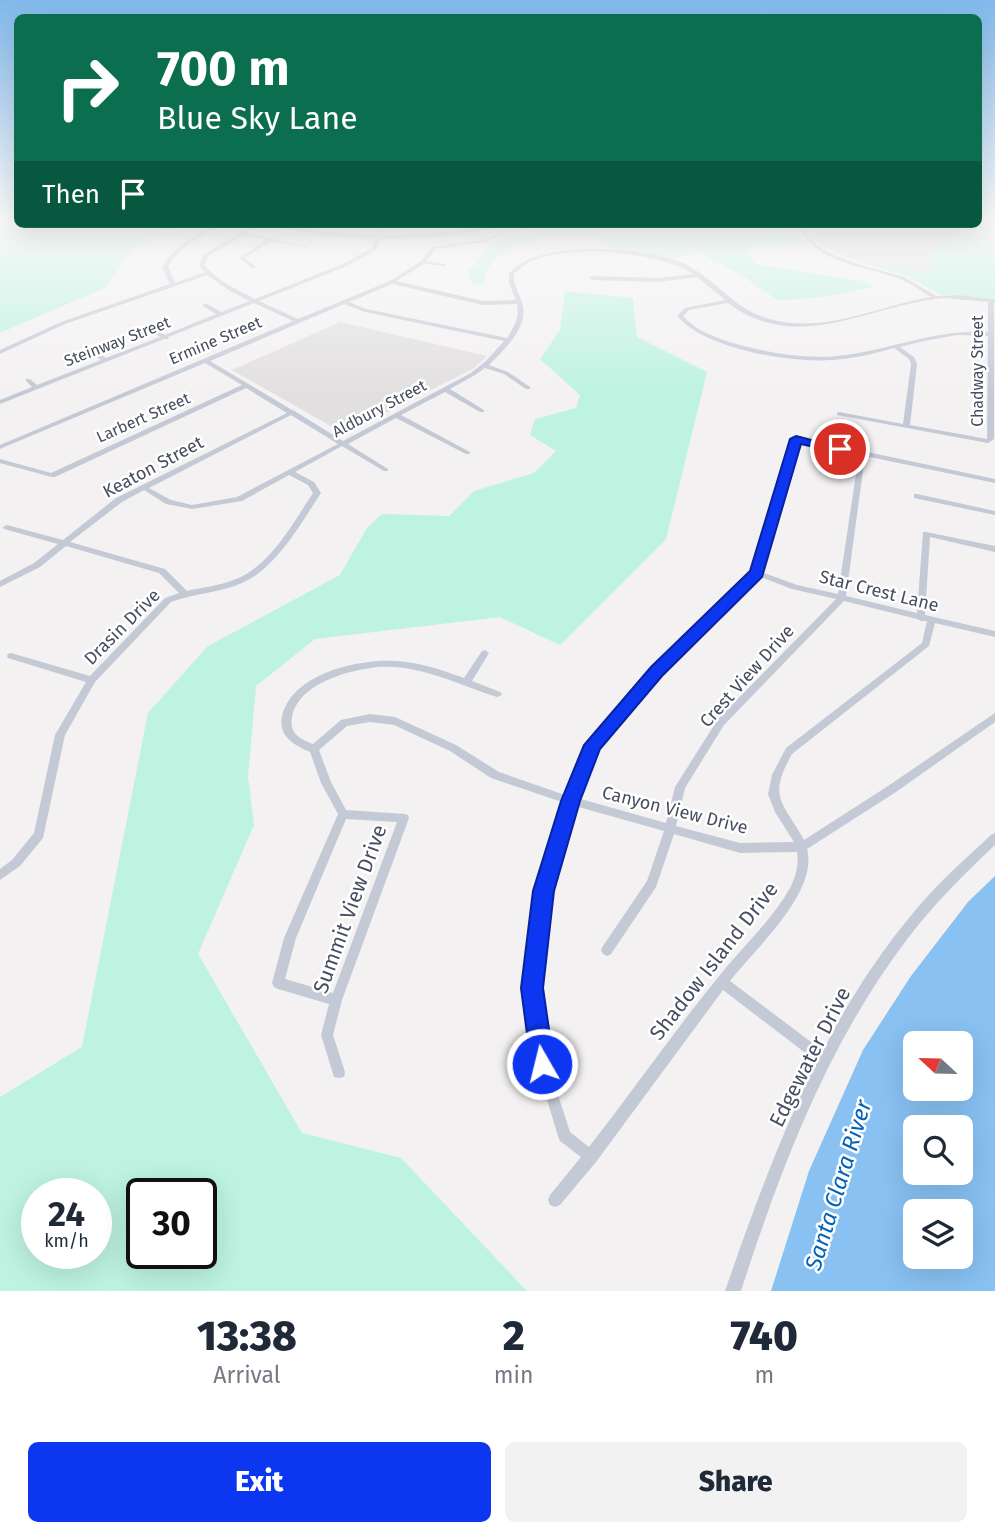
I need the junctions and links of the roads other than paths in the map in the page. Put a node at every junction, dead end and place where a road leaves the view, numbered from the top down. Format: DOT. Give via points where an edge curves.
graph roads {
  1 [pos="169,276"];
  2 [pos="196,276"];
  3 [pos="214,276"];
  4 [pos="315,276"];
  5 [pos="401,276"];
  6 [pos="512,276"];
  7 [pos="690,276"];
  8 [pos="699,276"];
  9 [pos="895,276"];
  10 [pos="592,278"];
  11 [pos="392,282"];
  12 [pos="172,283"];
  13 [pos="935,298"];
  14 [pos="257,301"];
  15 [pos="728,301"];
  16 [pos="993,301"];
  17 [pos="343,302"];
  18 [pos="519,302"];
  19 [pos="205,305"];
  20 [pos="220,314"];
  21 [pos="297,321"];
  22 [pos="148,327"];
  23 [pos="990,334"];
  24 [pos="166,338"];
  25 [pos="507,340"];
  26 [pos="895,346"];
  27 [pos="89,350"];
  28 [pos="0,352"];
  29 [pos="106,360"];
  30 [pos="205,360"];
  31 [pos="486,366"];
  32 [pos="28,380"];
  33 [pos="247,386"];
  34 [pos="36,387"];
  35 [pos="528,387"];
  36 [pos="445,389"];
  37 [pos="0,402"];
  38 [pos="481,411"];
  39 [pos="293,412"];
  40 [pos="839,414"];
  41 [pos="396,415"];
  42 [pos="906,427"];
  43 [pos="343,442"];
  44 [pos="0,447"];
  45 [pos="468,453"];
  46 [pos="862,454"];
  47 [pos="0,461"];
  48 [pos="386,470"];
  49 [pos="289,472"];
  50 [pos="995,481"];
  51 [pos="143,487"];
  52 [pos="917,496"];
  53 [pos="995,513"];
  54 [pos="7,527"];
  55 [pos="64,543"];
  56 [pos="995,549"];
  57 [pos="757,573"];
  58 [pos="0,584"];
  59 [pos="184,593"];
  60 [pos="842,598"];
  61 [pos="926,619"];
  62 [pos="995,634"];
  63 [pos="485,653"];
  64 [pos="11,656"];
  65 [pos="92,680"];
  66 [pos="466,683"];
  67 [pos="497,694"];
  68 [pos="995,717"];
  69 [pos="314,749"];
  70 [pos="571,801"];
  71 [pos="343,814"];
  72 [pos="670,830"];
  73 [pos="995,838"];
  74 [pos="802,848"];
  75 [pos="0,875"];
  76 [pos="607,950"];
  77 [pos="722,982"];
  78 [pos="336,1000"];
  79 [pos="825,1060"];
  80 [pos="339,1072"];
  81 [pos="591,1157"];
  82 [pos="555,1200"];
  83 [pos="733,1291"];
  1 -- 12 [label="street"];
  2 -- 12 [label="street"];
  3 -- 14 [label="street"];
  4 -- 14 [label="street, Steinway Street"];
  5 -- 11 [label="street, Ermine Street"];
  6 -- 18 [label="street, Aldbury Street"];
  7 -- 10 [label="street" via="658,281"];
  8 -- 15 [label="street"];
  9 -- 13 [label="street"];
  11 -- 17 [label="street, Ermine Street"];
  11 -- 18 [label="street" via="483,303"];
  12 -- 28 [label="street"];
  13 -- 15 [label="street" via="803,326 764,320"];
  13 -- 16 [label="street"];
  14 -- 20 [label="street, Steinway Street"];
  14 -- 21 [label="street"];
  15 -- 26 [label="street" via="687,309 680,316 725,343 784,356 834,358"];
  16 -- 23 [label="street, Chadway Street"];
  17 -- 21 [label="street, Ermine Street"];
  17 -- 25 [label="street"];
  18 -- 25 [label="street, Aldbury Street" via="519,321"];
  19 -- 20 [label="street"];
  20 -- 24 [label="street, Steinway Street"];
  21 -- 30 [label="street, Ermine Street"];
  22 -- 24 [label="street"];
  23 -- 26 [label="street" via="960,331"];
  23 -- 42 [label="street, Chadway Street" via="991,439"];
  24 -- 29 [label="street, Steinway Street"];
  25 -- 31 [label="street, Aldbury Street"];
  26 -- 42 [label="street" via="914,364"];
  27 -- 29 [label="street"];
  29 -- 34 [label="street, Steinway Street"];
  30 -- 33 [label="street"];
  30 -- 44 [label="street, Ermine Street"];
  31 -- 35 [label="street"];
  31 -- 36 [label="street, Aldbury Street"];
  32 -- 34 [label="street"];
  33 -- 39 [label="street"];
  33 -- 47 [label="street, Larbert Street" via="52,475"];
  34 -- 37 [label="street, Steinway Street"];
  36 -- 38 [label="street"];
  36 -- 41 [label="street, Aldbury Street"];
  39 -- 43 [label="street"];
  39 -- 51 [label="street, Keaton Street"];
  40 -- 42 [label="street"];
  41 -- 43 [label="street, Aldbury Street"];
  41 -- 45 [label="street"];
  43 -- 48 [label="street"];
  43 -- 49 [label="street, Aldbury Street"];
  46 -- 50 [label="street"];
  46 -- 57 [label="street" via="796,439"];
  46 -- 60 [label="street"];
  49 -- 51 [label="street, Aldbury Street" via="220,504 169,502"];
  49 -- 59 [label="street, Drasin Drive" via="311,484 317,493 268,559 244,579"];
  51 -- 55 [label="street, Keaton Street"];
  52 -- 53 [label="street"];
  54 -- 55 [label="street"];
  55 -- 58 [label="street, Keaton Street" via="37,565"];
  55 -- 59 [label="street" via="162,571"];
  56 -- 61 [label="street" via="926,534"];
  57 -- 60 [label="street, Star Crest Lane"];
  57 -- 70 [label="street" via="656,671 593,745"];
  59 -- 65 [label="street, Drasin Drive" via="168,600"];
  60 -- 61 [label="street, Star Crest Lane"];
  60 -- 72 [label="street, Crest View Drive" via="721,722 680,787"];
  61 -- 62 [label="street, Star Crest Lane"];
  61 -- 74 [label="street" via="926,645 789,751 777,773 774,799"];
  63 -- 66 [label="street"];
  64 -- 65 [label="street"];
  65 -- 75 [label="street, Drasin Drive" via="60,735 38,835"];
  66 -- 67 [label="street"];
  66 -- 69 [label="street" via="418,667 379,664 324,679 298,695 286,711 286,729 295,742"];
  68 -- 74 [label="street"];
  69 -- 70 [label="street, Canyon View Drive" via="344,723 370,718 395,721 453,748 495,775"];
  69 -- 71 [label="street"];
  70 -- 72 [label="street, Canyon View Drive"];
  70 -- 81 [label="street" via="543,891 532,988 542,1064 565,1136"];
  71 -- 78 [label="street" via="290,938 278,984"];
  71 -- 78 [label="street, Summit View Drive" via="404,818"];
  72 -- 74 [label="street, Canyon View Drive" via="740,848"];
  72 -- 76 [label="street, Crest View Drive" via="652,883"];
  73 -- 79 [label="street, Edgewater Drive" via="970,859 899,941"];
  74 -- 77 [label="street, Shadow Island Drive" via="803,869 792,897"];
  77 -- 79 [label="street"];
  77 -- 81 [label="street, Shadow Island Drive"];
  78 -- 80 [label="street, Summit View Drive" via="327,1035"];
  79 -- 83 [label="street, Edgewater Drive" via="779,1159"];
  81 -- 82 [label="street, Shadow Island Drive"];
}
